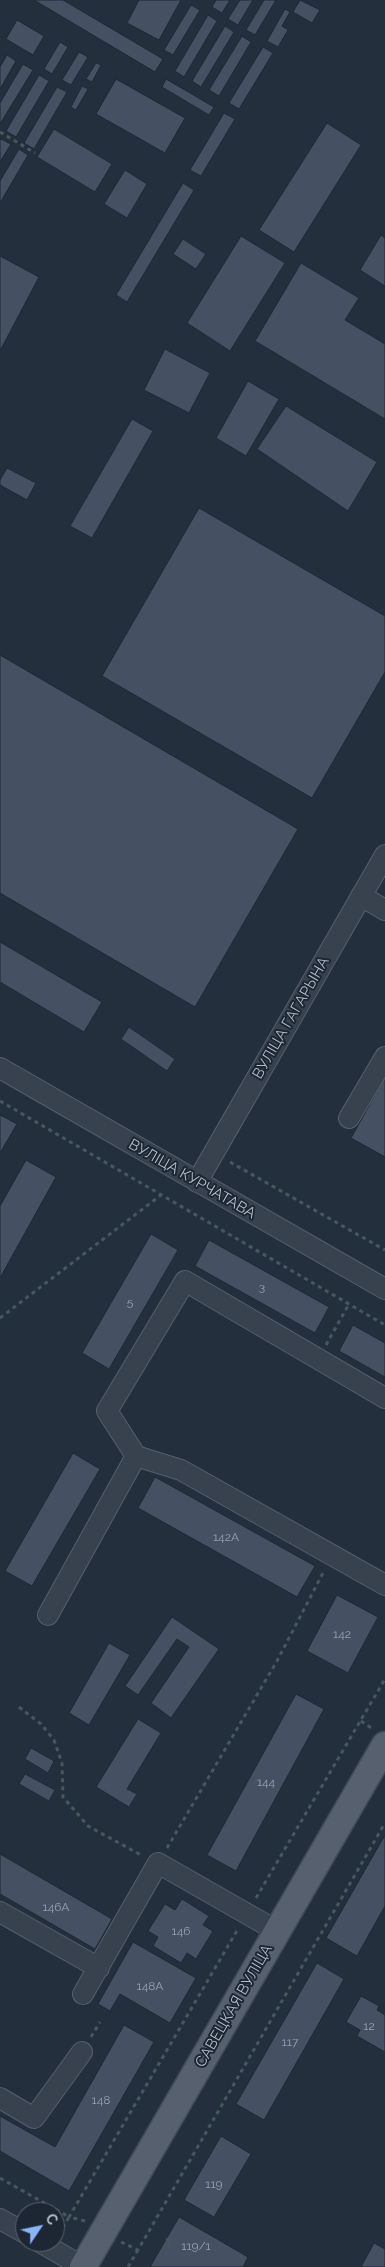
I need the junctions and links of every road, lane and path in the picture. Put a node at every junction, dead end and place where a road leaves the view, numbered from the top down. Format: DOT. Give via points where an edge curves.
graph roads {
  1 [pos="0,132"];
  2 [pos="35,153"];
  3 [pos="385,855"];
  4 [pos="361,896"];
  5 [pos="385,910"];
  6 [pos="385,1057"];
  7 [pos="0,1068"];
  8 [pos="0,1101"];
  9 [pos="349,1118"];
  10 [pos="214,1152"];
  11 [pos="197,1182"];
  12 [pos="161,1195"];
  13 [pos="385,1250"];
  14 [pos="385,1289"];
  15 [pos="349,1304"];
  16 [pos="0,1318"];
  17 [pos="385,1325"];
  18 [pos="318,1359"];
  19 [pos="385,1398"];
  20 [pos="136,1456"];
  21 [pos="328,1563"];
  22 [pos="385,1585"];
  23 [pos="48,1615"];
  24 [pos="385,1679"];
  25 [pos="19,1707"];
  26 [pos="361,1721"];
  27 [pos="380,1737"];
  28 [pos="385,1823"];
  29 [pos="158,1864"];
  30 [pos="0,1912"];
  31 [pos="247,1914"];
  32 [pos="277,1931"];
  33 [pos="99,1968"];
  34 [pos="83,1994"];
  35 [pos="82,2052"];
  36 [pos="0,2098"];
  37 [pos="0,2178"];
  38 [pos="69,2217"];
  39 [pos="0,2218"];
  40 [pos="86,2221"];
  41 [pos="65,2224"];
  42 [pos="15,2227"];
  43 [pos="114,2238"];
  44 [pos="166,2239"];
  45 [pos="168,2246"];
  46 [pos="138,2250"];
  47 [pos="57,2252"];
  48 [pos="83,2267"];
  49 [pos="128,2267"];
  1 -- 2 [label="path"];
  3 -- 4 [label="street, ВУЛІЦА ГАГАРЫНА"];
  4 -- 5 [label="street"];
  4 -- 10 [label="street, ВУЛІЦА ГАГАРЫНА"];
  6 -- 9 [label="street"];
  7 -- 11 [label="street, ВУЛІЦА КУРЧАТАВА"];
  8 -- 12 [label="path"];
  10 -- 11 [label="street, ВУЛІЦА ГАГАРЫНА"];
  10 -- 13 [label="path"];
  11 -- 14 [label="street, ВУЛІЦА КУРЧАТАВА"];
  12 -- 15 [label="path"];
  12 -- 16 [label="path"];
  15 -- 17 [label="path"];
  15 -- 18 [label="path"];
  18 -- 19 [label="street"];
  18 -- 20 [label="street" via="185,1281 107,1411"];
  20 -- 22 [label="street" via="181,1470"];
  20 -- 23 [label="street"];
  21 -- 29 [label="path" via="276,1661"];
  24 -- 26 [label="path"];
  25 -- 29 [label="path" via="41,1724 54,1740 62,1763 63,1797 88,1826"];
  26 -- 27 [label="path"];
  26 -- 31 [label="path"];
  27 -- 32 [label="main road, САВЕЦКАЯ ВУЛІЦА"];
  28 -- 46 [label="path"];
  29 -- 31 [label="street"];
  29 -- 33 [label="street"];
  30 -- 33 [label="street"];
  31 -- 32 [label="street"];
  31 -- 38 [label="path"];
  32 -- 48 [label="main road, САВЕЦКАЯ ВУЛІЦА"];
  33 -- 34 [label="street"];
  35 -- 36 [label="street" via="34,2118"];
  37 -- 38 [label="path"];
  38 -- 40 [label="path"];
  38 -- 41 [label="path"];
  39 -- 42 [label="street"];
  43 -- 46 [label="path"];
  44 -- 45 [label="path" via="171,2241"];
  46 -- 49 [label="path"];
  47 -- 48 [label="street"];
}
